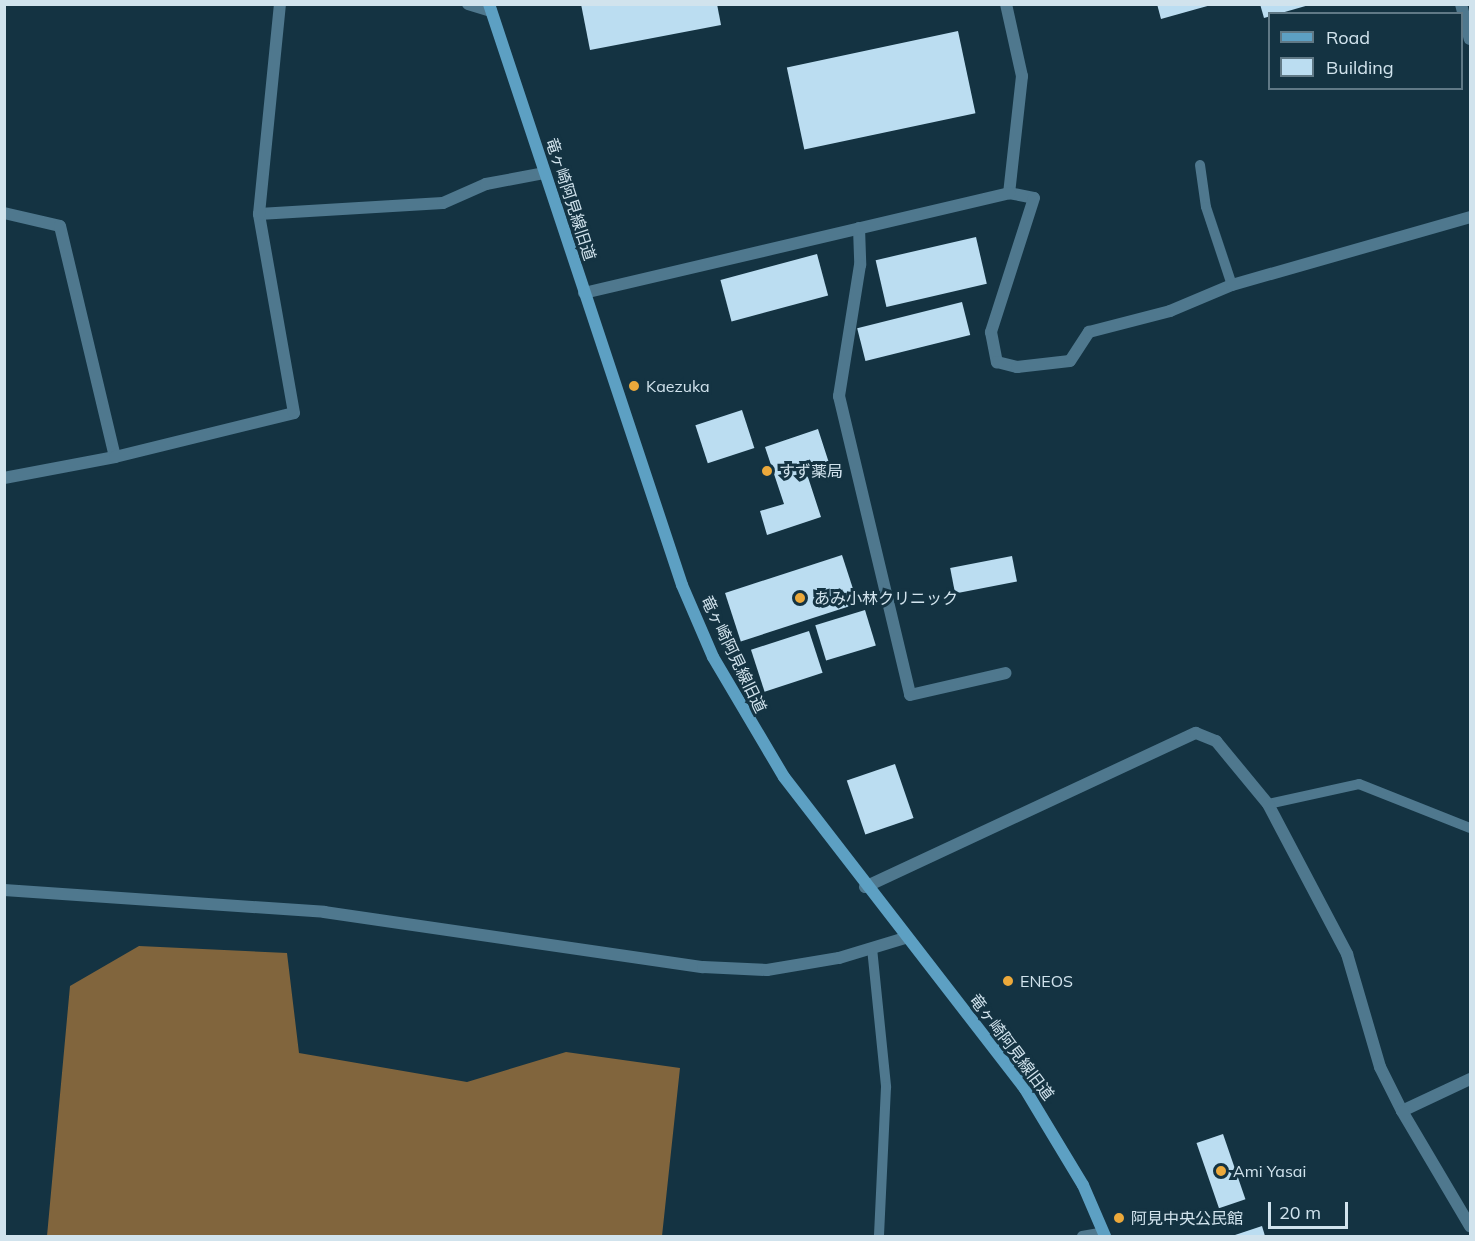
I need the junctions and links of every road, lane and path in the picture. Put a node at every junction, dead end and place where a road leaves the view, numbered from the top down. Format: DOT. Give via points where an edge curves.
graph roads {
  1 [pos="280,4"];
  2 [pos="468,4"];
  3 [pos="1006,4"];
  4 [pos="490,8"];
  5 [pos="1465,10"];
  6 [pos="1470,39"];
  7 [pos="1200,165"];
  8 [pos="545,173"];
  9 [pos="1009,193"];
  10 [pos="4,213"];
  11 [pos="259,214"];
  12 [pos="1470,217"];
  13 [pos="859,228"];
  14 [pos="1232,285"];
  15 [pos="584,293"];
  16 [pos="115,457"];
  17 [pos="4,478"];
  18 [pos="1006,673"];
  19 [pos="1268,804"];
  20 [pos="1470,828"];
  21 [pos="865,887"];
  22 [pos="4,890"];
  23 [pos="905,938"];
  24 [pos="872,948"];
  25 [pos="1470,1080"];
  26 [pos="1402,1111"];
  27 [pos="1470,1226"];
  28 [pos="1105,1234"];
  29 [pos="879,1236"];
  30 [pos="1082,1236"];
  1 -- 11 [label="street"];
  2 -- 4 [label="street"];
  3 -- 9 [label="street" via="1022,76"];
  4 -- 8 [label="street, 竜ヶ崎阿見線旧道"];
  5 -- 6 [label="street"];
  7 -- 14 [label="lane" via="1206,207"];
  8 -- 11 [label="street" via="486,183 442,203"];
  8 -- 15 [label="street, 竜ヶ崎阿見線旧道"];
  9 -- 13 [label="street"];
  9 -- 14 [label="street" via="1034,198 991,332 997,362 1017,367 1070,361 1089,333 1170,311"];
  10 -- 16 [label="street" via="60,226"];
  11 -- 16 [label="street" via="294,412"];
  12 -- 14 [label="street"];
  13 -- 15 [label="street"];
  13 -- 18 [label="street" via="860,265 839,396 910,694"];
  15 -- 21 [label="street, 竜ヶ崎阿見線旧道" via="682,585 713,657 784,777"];
  16 -- 17 [label="street"];
  19 -- 20 [label="lane" via="1359,784"];
  19 -- 21 [label="street" via="1216,741 1196,733"];
  19 -- 26 [label="street" via="1347,954 1380,1068"];
  21 -- 23 [label="street, 竜ヶ崎阿見線旧道"];
  22 -- 24 [label="street" via="324,912 703,967 767,970"];
  23 -- 24 [label="street"];
  23 -- 28 [label="street, 竜ヶ崎阿見線旧道" via="1043,1116 1083,1185"];
  24 -- 29 [label="lane" via="886,1087"];
  25 -- 26 [label="street"];
  26 -- 27 [label="street"];
  28 -- 30 [label="lane"];
}
